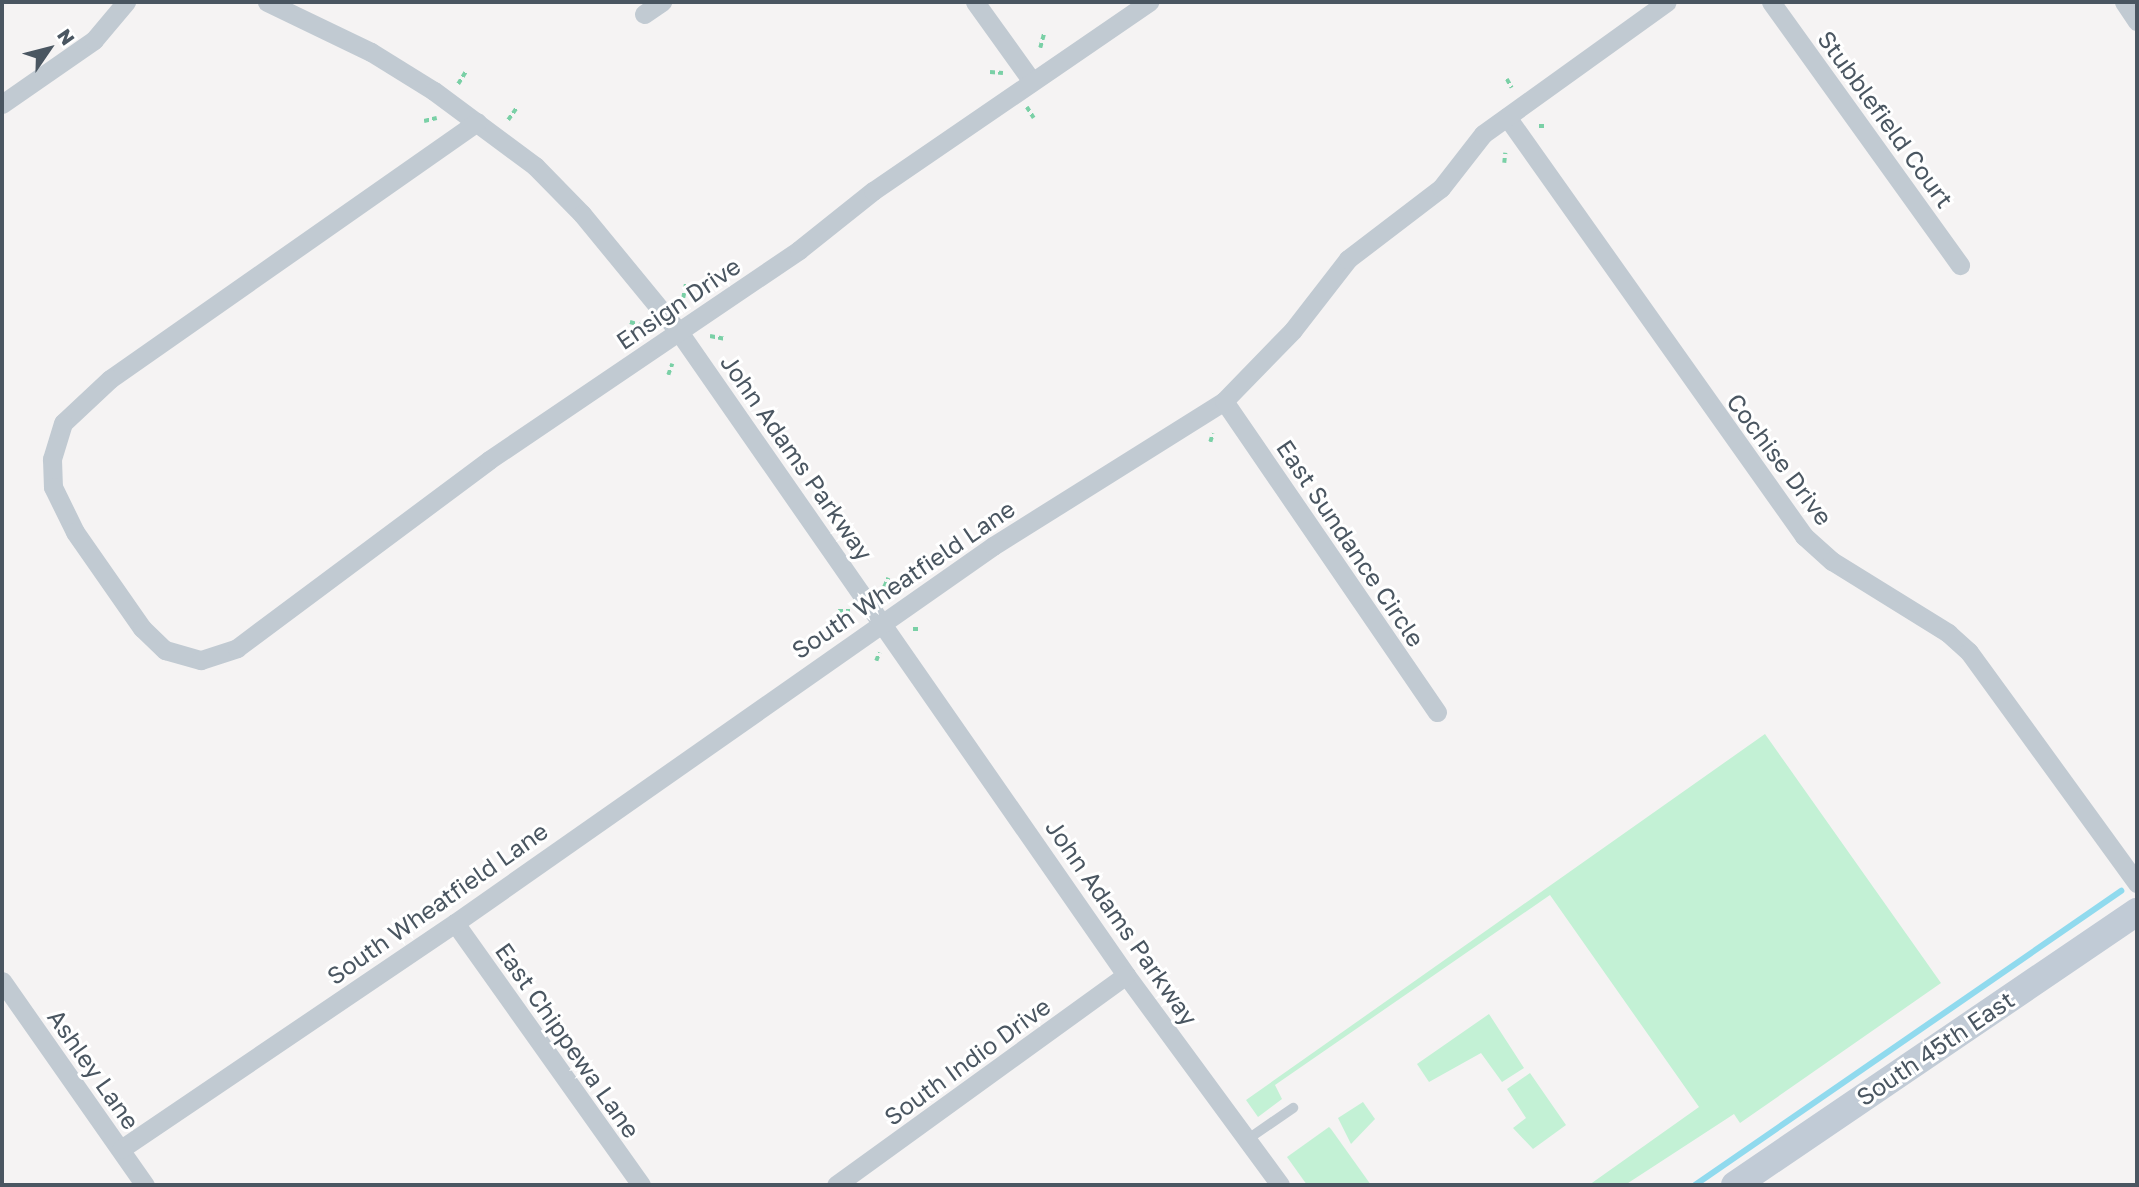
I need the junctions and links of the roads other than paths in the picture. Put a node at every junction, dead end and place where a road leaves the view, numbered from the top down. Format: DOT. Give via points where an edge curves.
graph roads {
  1 [pos="126,2"];
  2 [pos="267,2"];
  3 [pos="662,2"];
  4 [pos="975,2"];
  5 [pos="1149,2"];
  6 [pos="1667,2"];
  7 [pos="1771,2"];
  8 [pos="2123,2"];
  9 [pos="644,15"];
  10 [pos="2137,21"];
  11 [pos="1031,80"];
  12 [pos="2,104"];
  13 [pos="1507,117"];
  14 [pos="477,122"];
  15 [pos="1960,265"];
  16 [pos="679,332"];
  17 [pos="1224,401"];
  18 [pos="883,622"];
  19 [pos="1437,712"];
  20 [pos="2137,883"];
  21 [pos="2137,912"];
  22 [pos="455,923"];
  23 [pos="1126,975"];
  24 [pos="2,981"];
  25 [pos="1293,1108"];
  26 [pos="1248,1139"];
  27 [pos="121,1149"];
  28 [pos="145,1185"];
  29 [pos="641,1185"];
  30 [pos="836,1185"];
  31 [pos="1280,1185"];
  32 [pos="1735,1185"];
  1 -- 12 [label="street" via="94,40"];
  2 -- 14 [label="street, John Adams Parkway" via="371,52"];
  3 -- 9 [label="street"];
  4 -- 11 [label="street"];
  5 -- 11 [label="street, Ensign Drive"];
  6 -- 13 [label="street, South Wheatfield Lane"];
  7 -- 15 [label="street, Stubblefield Court"];
  8 -- 10 [label="street"];
  11 -- 16 [label="street, Ensign Drive"];
  13 -- 17 [label="street, South Wheatfield Lane" via="1483,134 1441,188 1348,259 1293,330"];
  13 -- 20 [label="street, Cochise Drive" via="1804,536 1832,561 1948,633 1969,652"];
  14 -- 16 [label="street, John Adams Parkway" via="535,166 572,204"];
  14 -- 16 [label="street, Ensign Drive" via="110,379 63,423 52,459 53,487 75,532 142,628 165,650 201,660 237,648 489,460"];
  16 -- 18 [label="street, John Adams Parkway"];
  17 -- 18 [label="street, South Wheatfield Lane" via="993,546"];
  17 -- 19 [label="street, East Sundance Circle"];
  18 -- 22 [label="street, South Wheatfield Lane"];
  18 -- 23 [label="street, John Adams Parkway"];
  21 -- 32 [label="main road, South 45th East"];
  22 -- 27 [label="street, South Wheatfield Lane"];
  22 -- 29 [label="street, East Chippewa Lane"];
  23 -- 26 [label="street, John Adams Parkway"];
  23 -- 30 [label="street, South Indio Drive"];
  24 -- 27 [label="street, Ashley Lane"];
  25 -- 26 [label="lane"];
  26 -- 31 [label="street, John Adams Parkway"];
  27 -- 28 [label="street, Ashley Lane"];
}
